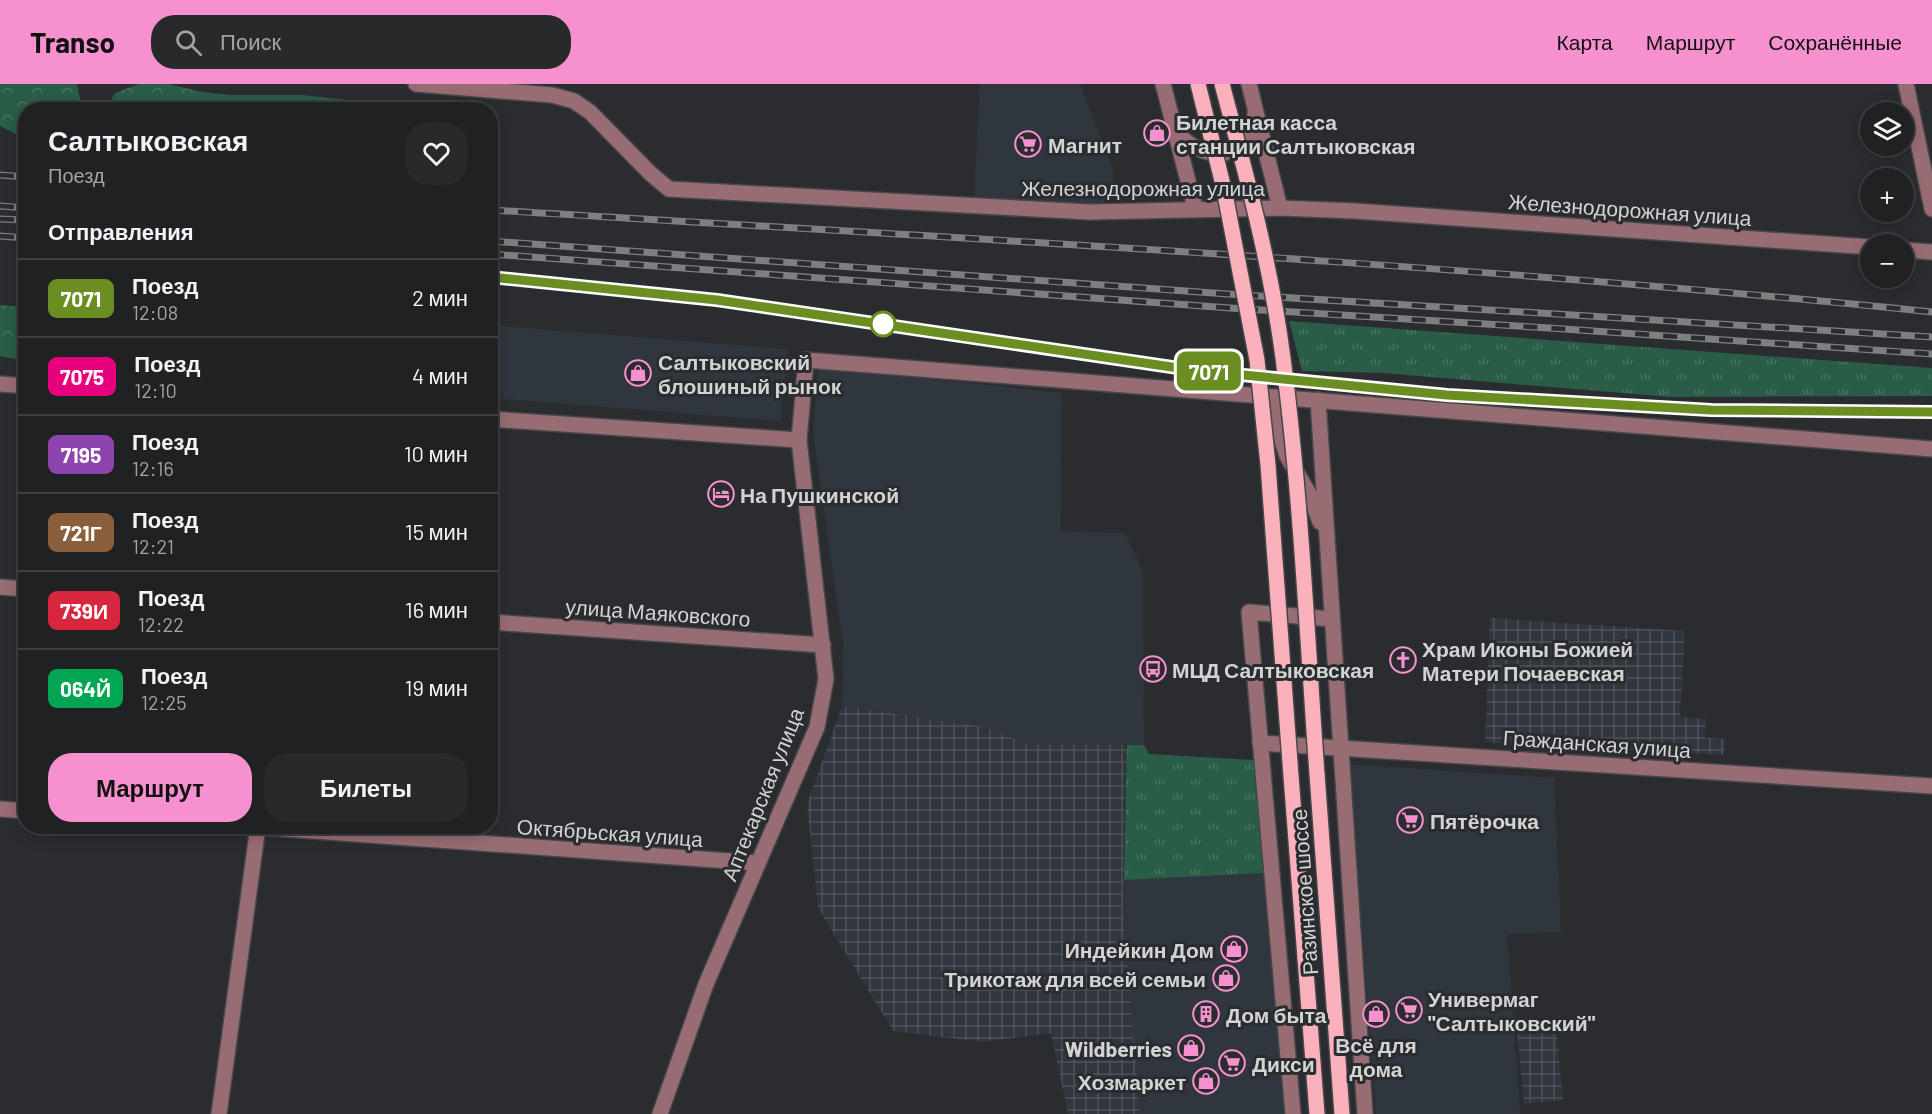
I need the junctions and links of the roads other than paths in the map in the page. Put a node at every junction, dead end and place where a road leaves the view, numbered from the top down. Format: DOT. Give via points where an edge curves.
graph roads {
  1 [pos="416,84"];
  2 [pos="1163,84"];
  3 [pos="1198,84"];
  4 [pos="1222,84"];
  5 [pos="1249,84"];
  6 [pos="1906,84"];
  7 [pos="1255,108"];
  8 [pos="1175,129"];
  9 [pos="1195,208"];
  10 [pos="1280,208"];
  11 [pos="1932,209"];
  12 [pos="1860,246"];
  13 [pos="1914,251"];
  14 [pos="1932,252"];
  15 [pos="0,384"];
  16 [pos="18,385"];
  17 [pos="1275,397"];
  18 [pos="1318,400"];
  19 [pos="498,420"];
  20 [pos="799,440"];
  21 [pos="1932,449"];
  22 [pos="1326,538"];
  23 [pos="0,587"];
  24 [pos="18,588"];
  25 [pos="1331,619"];
  26 [pos="498,623"];
  27 [pos="823,645"];
  28 [pos="1260,743"];
  29 [pos="1340,748"];
  30 [pos="1932,786"];
  31 [pos="0,809"];
  32 [pos="18,810"];
  33 [pos="252,834"];
  34 [pos="351,834"];
  35 [pos="757,863"];
  36 [pos="219,1114"];
  37 [pos="660,1114"];
  38 [pos="1293,1114"];
  39 [pos="1317,1114"];
  40 [pos="1342,1114"];
  41 [pos="1365,1114"];
  1 -- 9 [label="street, Железнодорожная улица" via="552,95 574,101 669,189 1089,212"];
  2 -- 8 [label="street"];
  3 -- 39 [label="main road, Разинское шоссе, bridge" via="1224,189 1257,360"];
  4 -- 40 [label="main road, Разинское шоссе, bridge" via="1270,282 1283,358"];
  5 -- 7 [label="street"];
  6 -- 11 [label="street"];
  7 -- 8 [label="street" via="1255,121 1247,139 1228,153 1206,153 1185,142"];
  7 -- 10 [label="street"];
  8 -- 9 [label="street"];
  9 -- 10 [label="street, Железнодорожная улица"];
  10 -- 12 [label="street, Железнодорожная улица"];
  13 -- 14 [label="street"];
  15 -- 16 [label="street"];
  17 -- 18 [label="street"];
  17 -- 20 [label="street, Аптекарская улица" via="806,360"];
  17 -- 22 [label="street" via="1276,422 1287,456 1311,497"];
  18 -- 21 [label="street"];
  18 -- 22 [label="street"];
  19 -- 20 [label="street"];
  20 -- 27 [label="street, Аптекарская улица"];
  22 -- 25 [label="street"];
  23 -- 24 [label="street"];
  25 -- 28 [label="street" via="1250,612"];
  25 -- 29 [label="street"];
  26 -- 27 [label="street, улица Маяковского"];
  27 -- 35 [label="street, Аптекарская улица" via="826,679 817,727"];
  28 -- 29 [label="street, Гражданская улица"];
  28 -- 38 [label="street"];
  29 -- 30 [label="street, Гражданская улица"];
  29 -- 41 [label="street"];
  31 -- 32 [label="street"];
  33 -- 36 [label="street"];
  34 -- 35 [label="street, Октябрьская улица"];
  35 -- 37 [label="street, Аптекарская улица" via="706,984"];
}
